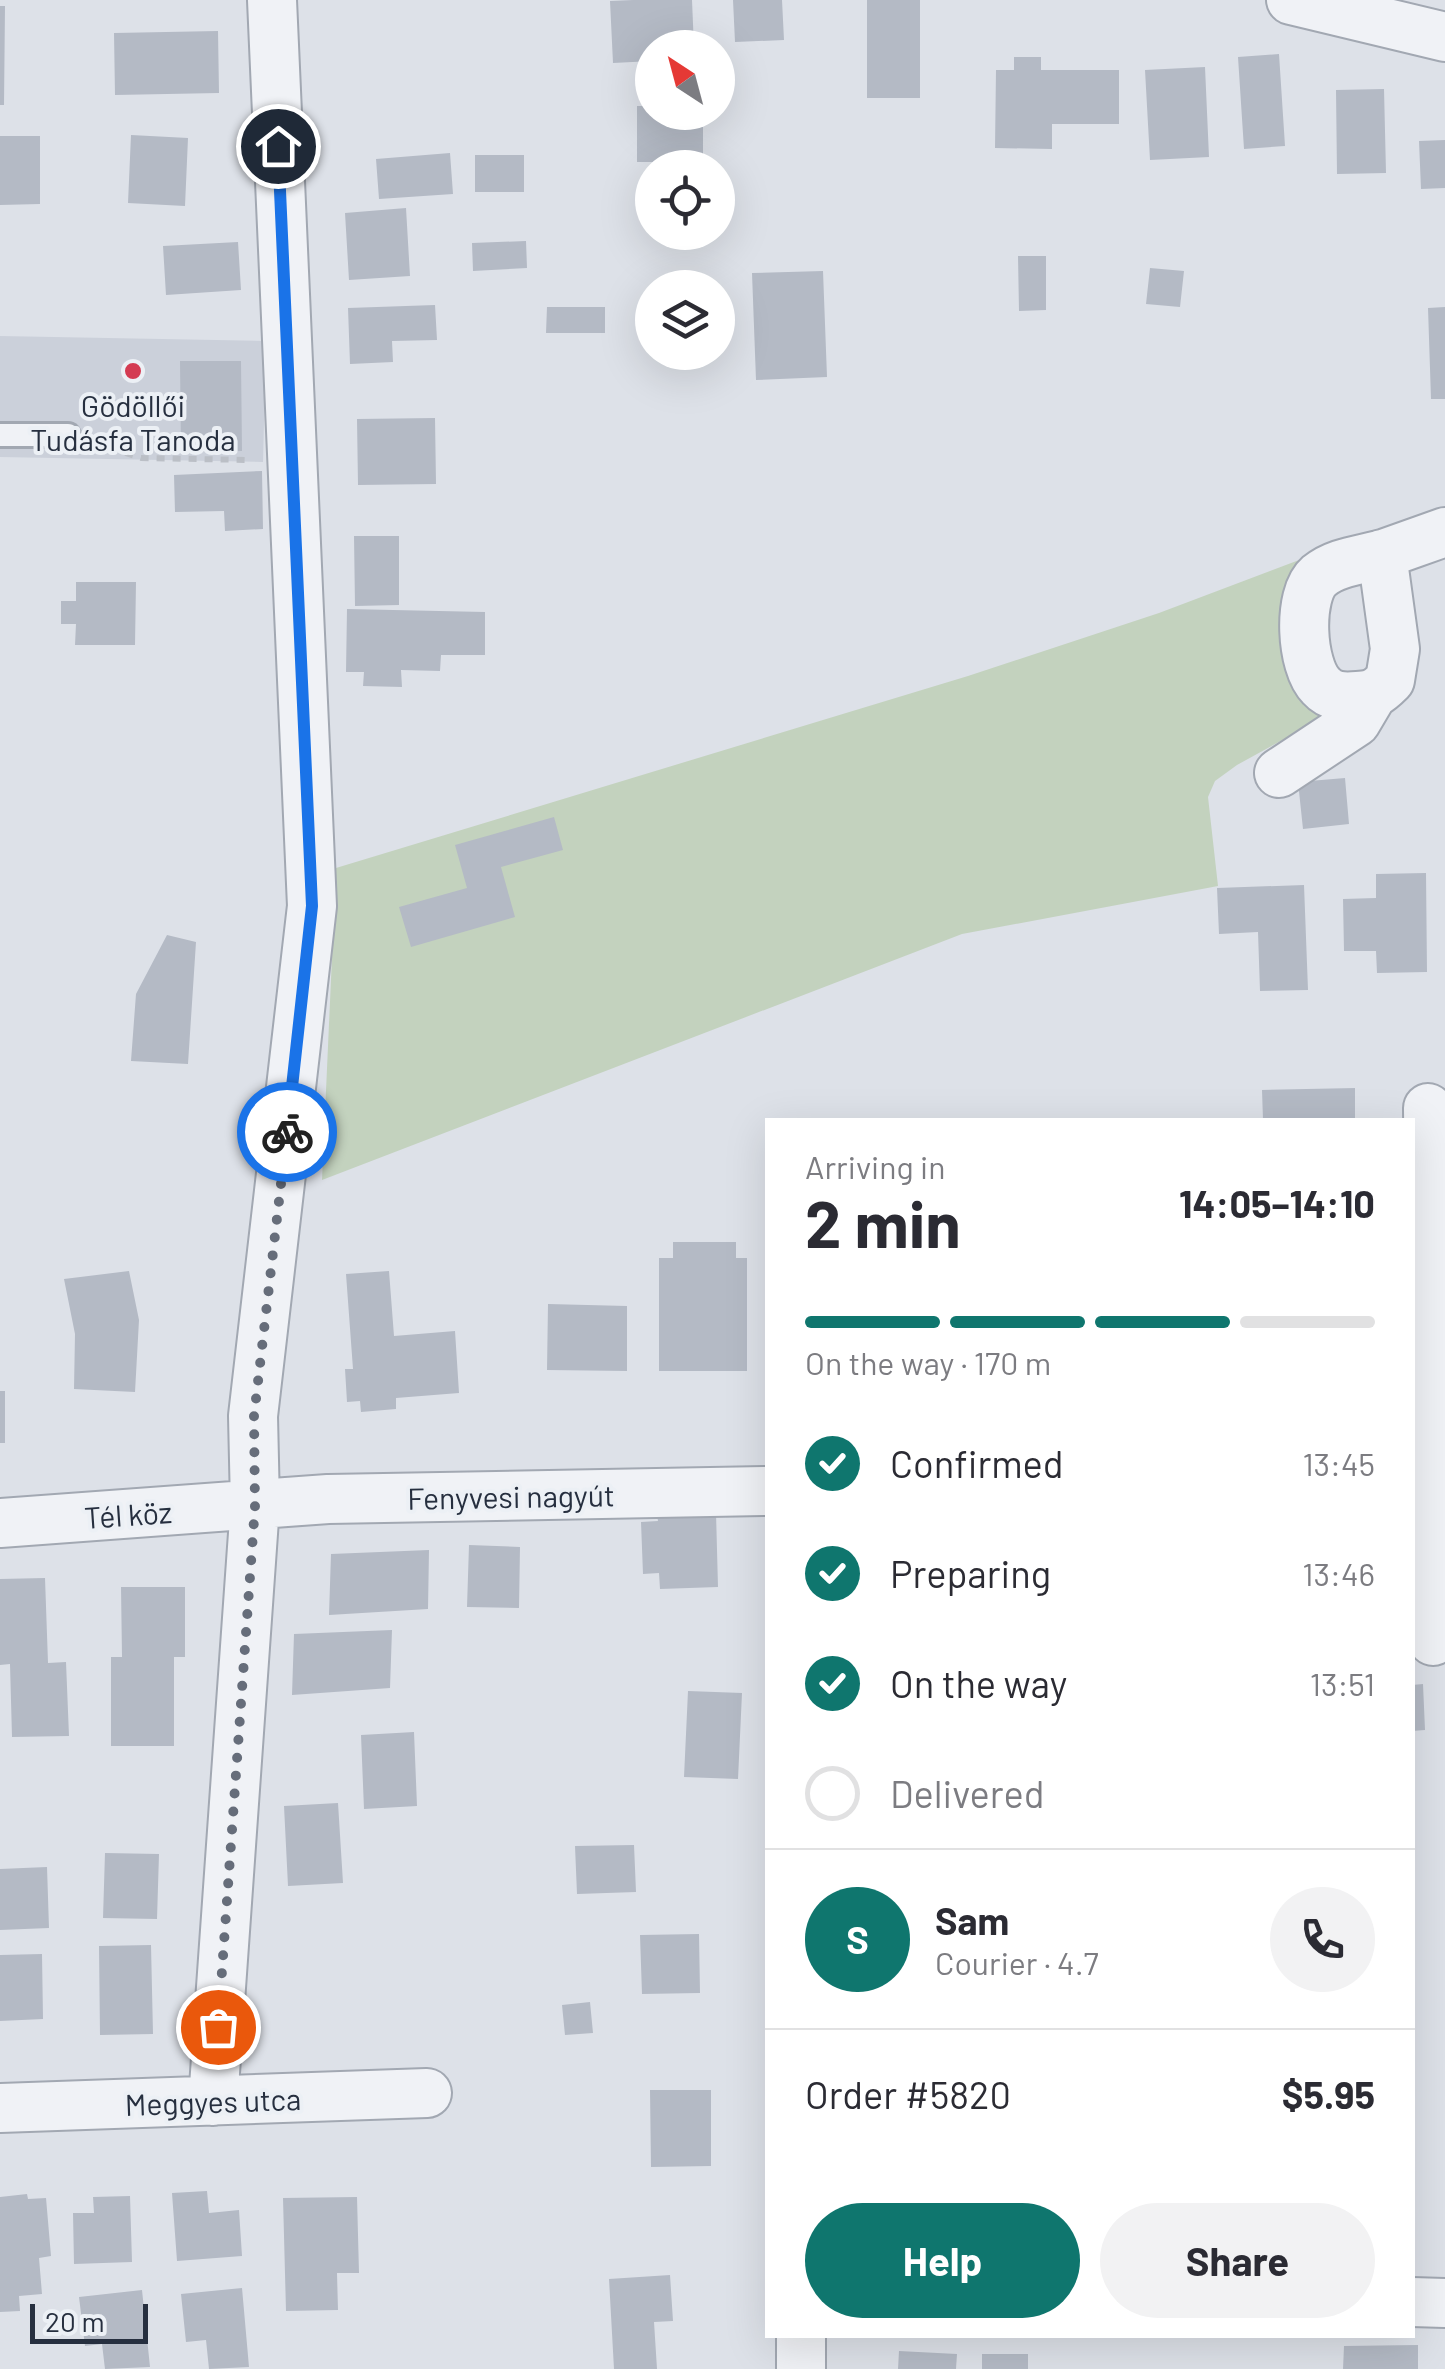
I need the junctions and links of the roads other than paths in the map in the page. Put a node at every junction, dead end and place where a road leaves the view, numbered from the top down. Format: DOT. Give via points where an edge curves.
graph roads {
  1 [pos="272,0"];
  2 [pos="1292,0"];
  3 [pos="1445,36"];
  4 [pos="0,435"];
  5 [pos="68,435"];
  6 [pos="1445,532"];
  7 [pos="1382,554"];
  8 [pos="1372,695"];
  9 [pos="1279,773"];
  10 [pos="1428,1108"];
  11 [pos="765,1491"];
  12 [pos="255,1506"];
  13 [pos="0,1523"];
  14 [pos="1430,1640"];
  15 [pos="427,2093"];
  16 [pos="213,2101"];
  17 [pos="0,2108"];
  18 [pos="1415,2302"];
  19 [pos="1445,2304"];
  20 [pos="800,2338"];
  21 [pos="802,2369"];
  1 -- 12 [label="street" via="312,906 254,1416"];
  2 -- 3 [label="street"];
  4 -- 5 [label="lane"];
  6 -- 7 [label="street"];
  7 -- 8 [label="street" via="1395,649 1390,680"];
  7 -- 8 [label="street" via="1326,571 1311,584 1305,610 1308,660 1318,684 1342,697"];
  8 -- 9 [label="street" via="1356,722"];
  10 -- 14 [label="street"];
  11 -- 12 [label="street, Fenyvesi nagyút"];
  12 -- 13 [label="street, Tél köz"];
  12 -- 16 [label="street"];
  15 -- 16 [label="street, Meggyes utca"];
  16 -- 17 [label="street, Meggyes utca"];
  18 -- 19 [label="street"];
  20 -- 21 [label="street"];
}
